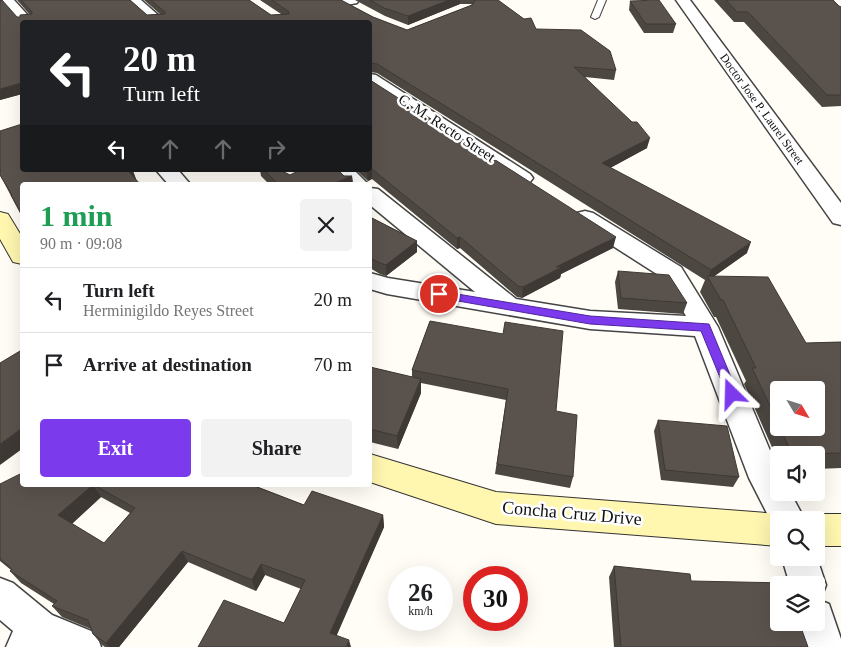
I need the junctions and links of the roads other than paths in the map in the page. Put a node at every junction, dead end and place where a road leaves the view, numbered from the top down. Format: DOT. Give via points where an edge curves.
graph roads {
  1 [pos="6,0"];
  2 [pos="132,0"];
  3 [pos="323,0"];
  4 [pos="602,0"];
  5 [pos="682,0"];
  6 [pos="348,1"];
  7 [pos="362,12"];
  8 [pos="595,17"];
  9 [pos="25,20"];
  10 [pos="157,20"];
  11 [pos="372,80"];
  12 [pos="168,172"];
  13 [pos="343,172"];
  14 [pos="178,182"];
  15 [pos="355,182"];
  16 [pos="538,187"];
  17 [pos="372,196"];
  18 [pos="571,209"];
  19 [pos="841,218"];
  20 [pos="0,219"];
  21 [pos="20,253"];
  22 [pos="372,282"];
  23 [pos="508,306"];
  24 [pos="705,327"];
  25 [pos="372,469"];
  26 [pos="783,511"];
  27 [pos="770,529"];
  28 [pos="825,530"];
  29 [pos="841,530"];
  30 [pos="0,596"];
  31 [pos="820,631"];
  32 [pos="32,637"];
  33 [pos="82,647"];
  34 [pos="824,647"];
  1 -- 9 [label="street"];
  2 -- 10 [label="street"];
  3 -- 6 [label="street"];
  4 -- 8 [label="lane"];
  5 -- 19 [label="street, Doctor Jose P. Laurel Street"];
  6 -- 7 [label="street"];
  11 -- 16 [label="street, C. M. Recto Street"];
  12 -- 14 [label="street"];
  13 -- 15 [label="street"];
  17 -- 23 [label="street"];
  18 -- 24 [label="street" via="672,274"];
  20 -- 21 [label="street"];
  22 -- 23 [label="street"];
  23 -- 24 [label="street" via="590,320"];
  24 -- 26 [label="street" via="766,478"];
  25 -- 27 [label="street, Concha Cruz Drive" via="496,508"];
  28 -- 29 [label="street"];
  30 -- 32 [label="street"];
  31 -- 34 [label="street"];
  32 -- 33 [label="street"];
}
